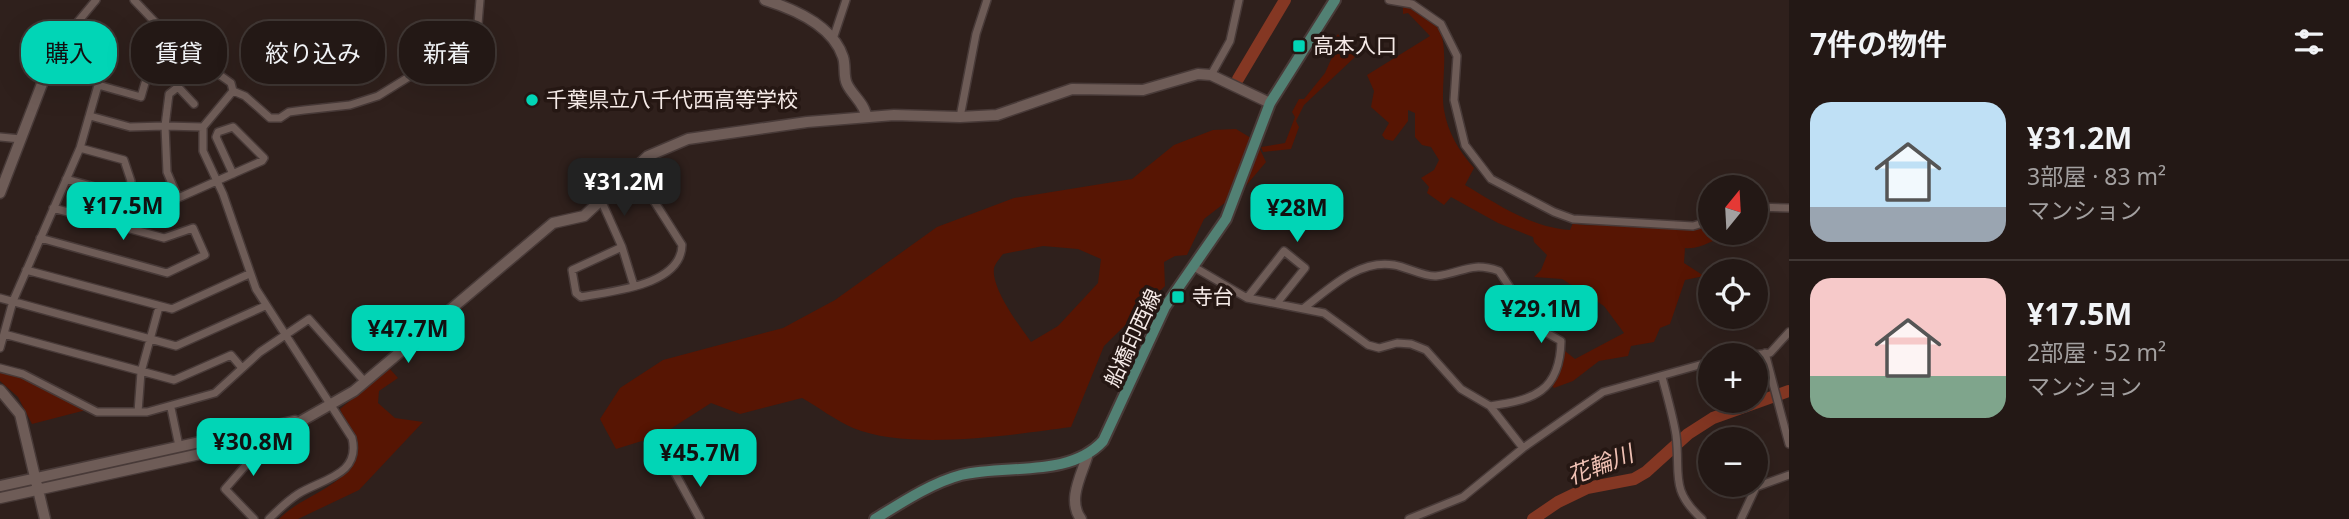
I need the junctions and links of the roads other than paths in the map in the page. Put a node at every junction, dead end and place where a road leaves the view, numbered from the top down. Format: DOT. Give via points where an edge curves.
graph roads {
  1 [pos="96,0"];
  2 [pos="134,0"];
  3 [pos="480,0"];
  4 [pos="765,0"];
  5 [pos="846,0"];
  6 [pos="987,0"];
  7 [pos="1238,0"];
  8 [pos="1335,0"];
  9 [pos="1389,0"];
  10 [pos="79,21"];
  11 [pos="833,40"];
  12 [pos="1211,75"];
  13 [pos="42,84"];
  14 [pos="145,84"];
  15 [pos="98,85"];
  16 [pos="233,91"];
  17 [pos="1270,103"];
  18 [pos="194,104"];
  19 [pos="90,116"];
  20 [pos="866,117"];
  21 [pos="960,117"];
  22 [pos="165,126"];
  23 [pos="203,127"];
  24 [pos="0,137"];
  25 [pos="21,139"];
  26 [pos="80,148"];
  27 [pos="633,168"];
  28 [pos="233,174"];
  29 [pos="66,179"];
  30 [pos="218,181"];
  31 [pos="0,193"];
  32 [pos="127,196"];
  33 [pos="178,198"];
  34 [pos="601,200"];
  35 [pos="1768,207"];
  36 [pos="53,208"];
  37 [pos="1789,208"];
  38 [pos="1698,225"];
  39 [pos="40,238"];
  40 [pos="622,247"];
  41 [pos="1194,267"];
  42 [pos="26,270"];
  43 [pos="249,274"];
  44 [pos="634,286"];
  45 [pos="0,298"];
  46 [pos="1247,298"];
  47 [pos="13,302"];
  48 [pos="1277,303"];
  49 [pos="265,306"];
  50 [pos="159,307"];
  51 [pos="1304,308"];
  52 [pos="1789,332"];
  53 [pos="4,334"];
  54 [pos="284,335"];
  55 [pos="150,339"];
  56 [pos="0,348"];
  57 [pos="1768,353"];
  58 [pos="1768,365"];
  59 [pos="1698,366"];
  60 [pos="0,368"];
  61 [pos="242,368"];
  62 [pos="141,372"];
  63 [pos="1662,377"];
  64 [pos="365,382"];
  65 [pos="0,390"];
  66 [pos="333,405"];
  67 [pos="1490,406"];
  68 [pos="171,408"];
  69 [pos="138,412"];
  70 [pos="306,420"];
  71 [pos="250,443"];
  72 [pos="1789,444"];
  73 [pos="179,446"];
  74 [pos="1523,448"];
  75 [pos="1087,457"];
  76 [pos="675,473"];
  77 [pos="1789,475"];
  78 [pos="36,477"];
  79 [pos="0,486"];
  80 [pos="38,488"];
  81 [pos="0,498"];
  82 [pos="1075,517"];
  83 [pos="45,519"];
  84 [pos="254,519"];
  85 [pos="269,519"];
  86 [pos="700,519"];
  87 [pos="875,519"];
  88 [pos="1409,519"];
  89 [pos="1702,519"];
  90 [pos="1741,519"];
  1 -- 10 [label="street"];
  2 -- 16 [label="street" via="176,44 231,83"];
  3 -- 16 [label="street" via="478,24 412,75 363,101 270,118 246,96"];
  4 -- 11 [label="street" via="812,20"];
  5 -- 11 [label="street"];
  6 -- 21 [label="street" via="972,48"];
  7 -- 12 [label="street" via="1230,41"];
  8 -- 17 [label="main road, 船橋印西線"];
  9 -- 38 [label="street" via="1412,4 1441,24 1457,56 1454,100 1465,145 1491,179 1573,219"];
  11 -- 20 [label="street" via="843,56 848,87"];
  12 -- 17 [label="street"];
  12 -- 21 [label="street" via="1198,74 1143,90 1072,89 997,115"];
  13 -- 25 [label="street"];
  14 -- 15 [label="street" via="141,97"];
  15 -- 19 [label="street"];
  16 -- 23 [label="street"];
  17 -- 41 [label="main road, 船橋印西線" via="1226,219"];
  18 -- 22 [label="street" via="177,87 169,94"];
  19 -- 22 [label="street" via="130,127"];
  19 -- 26 [label="street"];
  20 -- 21 [label="street"];
  20 -- 27 [label="street" via="688,139 664,146"];
  22 -- 23 [label="street"];
  22 -- 33 [label="street" via="167,172"];
  23 -- 30 [label="street" via="203,150"];
  24 -- 25 [label="street"];
  25 -- 31 [label="street"];
  26 -- 29 [label="street"];
  26 -- 32 [label="street" via="124,160 131,181"];
  27 -- 34 [label="street"];
  27 -- 44 [label="street" via="682,245 682,254 661,278"];
  28 -- 28 [label="street" via="262,161 264,155 233,127 227,127 216,137"];
  28 -- 30 [label="street"];
  29 -- 32 [label="street"];
  29 -- 36 [label="street"];
  30 -- 33 [label="street"];
  30 -- 43 [label="street"];
  32 -- 33 [label="street" via="162,205"];
  34 -- 40 [label="street"];
  34 -- 64 [label="street" via="584,216 553,223"];
  35 -- 37 [label="street"];
  36 -- 39 [label="street"];
  36 -- 39 [label="street" via="164,238 193,228 205,255 167,273"];
  39 -- 42 [label="street"];
  40 -- 44 [label="street"];
  40 -- 44 [label="street" via="575,266 576,293 580,297"];
  41 -- 46 [label="street"];
  41 -- 75 [label="main road, 船橋印西線" via="1158,321 1111,429"];
  42 -- 47 [label="street"];
  42 -- 50 [label="street"];
  43 -- 49 [label="street"];
  43 -- 50 [label="street" via="172,309"];
  45 -- 47 [label="street"];
  46 -- 48 [label="street"];
  46 -- 48 [label="street" via="1284,251 1305,268"];
  47 -- 53 [label="street"];
  47 -- 55 [label="street"];
  48 -- 51 [label="street"];
  49 -- 54 [label="street"];
  49 -- 55 [label="street" via="176,346"];
  50 -- 55 [label="street"];
  51 -- 67 [label="street" via="1341,323 1368,345 1411,344 1426,350 1461,388"];
  51 -- 67 [label="street" via="1355,271 1379,264 1435,276 1479,265 1499,271 1536,327 1561,341 1561,351 1547,385 1525,401"];
  52 -- 57 [label="street"];
  53 -- 56 [label="street"];
  53 -- 62 [label="street"];
  54 -- 61 [label="street"];
  54 -- 64 [label="street" via="313,320"];
  54 -- 66 [label="street"];
  55 -- 62 [label="street"];
  58 -- 72 [label="street"];
  59 -- 63 [label="street"];
  60 -- 69 [label="street" via="23,374 97,412"];
  61 -- 62 [label="street" via="231,355 174,380"];
  61 -- 68 [label="street" via="215,393"];
  62 -- 69 [label="street"];
  63 -- 74 [label="street" via="1603,392"];
  63 -- 89 [label="street" via="1676,434 1679,490"];
  64 -- 66 [label="street"];
  65 -- 78 [label="street" via="20,414"];
  66 -- 70 [label="street"];
  66 -- 85 [label="street" via="354,446 348,467 296,495"];
  67 -- 74 [label="street"];
  68 -- 69 [label="street"];
  68 -- 73 [label="street"];
  70 -- 71 [label="street"];
  70 -- 73 [label="street"];
  71 -- 80 [label="street"];
  71 -- 84 [label="street" via="253,457 225,489"];
  73 -- 78 [label="street"];
  74 -- 88 [label="street" via="1463,497"];
  75 -- 82 [label="street" via="1074,499"];
  75 -- 87 [label="main road" via="958,476"];
  76 -- 86 [label="street"];
  77 -- 90 [label="street" via="1756,487"];
  78 -- 79 [label="street"];
  78 -- 80 [label="street"];
  80 -- 81 [label="street"];
  80 -- 83 [label="street"];
}
